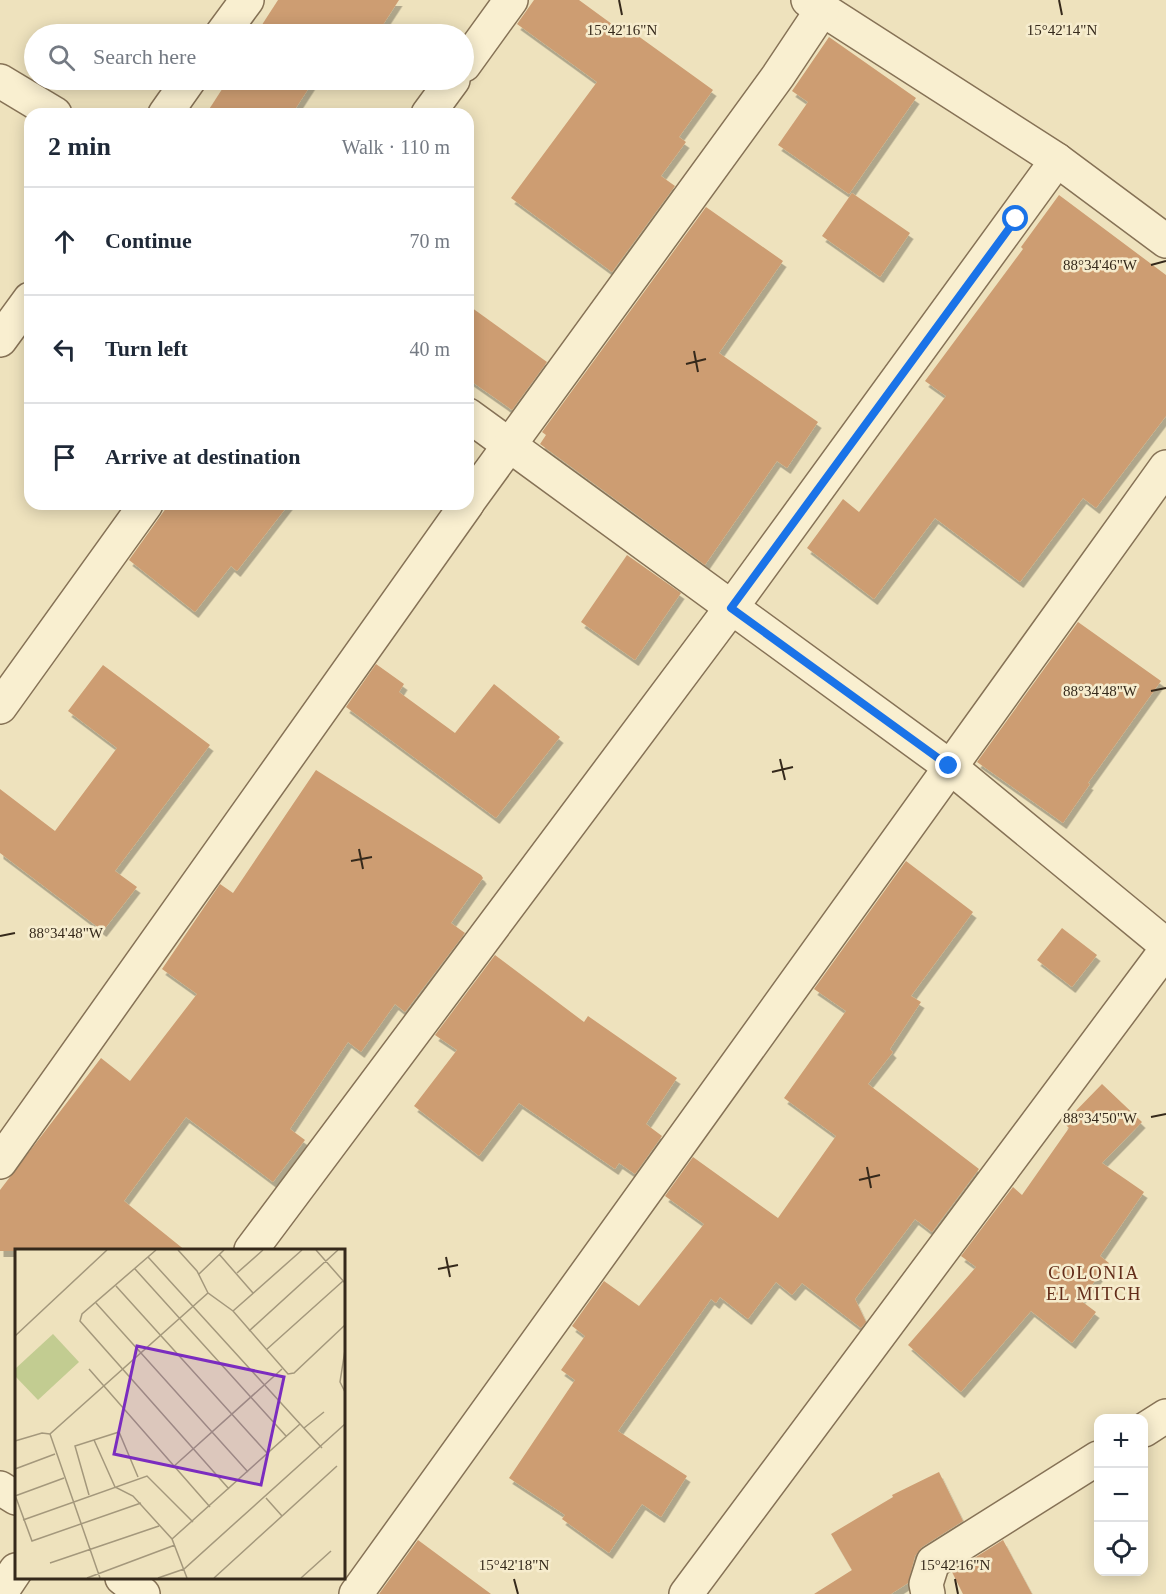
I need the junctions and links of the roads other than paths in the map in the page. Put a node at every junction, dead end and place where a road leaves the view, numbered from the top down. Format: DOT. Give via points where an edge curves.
graph roads {
  1 [pos="247,0"];
  2 [pos="511,0"];
  3 [pos="815,5"];
  4 [pos="229,24"];
  5 [pos="474,51"];
  6 [pos="0,81"];
  7 [pos="182,90"];
  8 [pos="446,90"];
  9 [pos="45,108"];
  10 [pos="169,108"];
  11 [pos="432,108"];
  12 [pos="1058,160"];
  13 [pos="1166,241"];
  14 [pos="24,307"];
  15 [pos="0,340"];
  16 [pos="474,420"];
  17 [pos="508,446"];
  18 [pos="1166,467"];
  19 [pos="474,493"];
  20 [pos="142,510"];
  21 [pos="462,510"];
  22 [pos="731,608"];
  23 [pos="0,708"];
  24 [pos="949,766"];
  25 [pos="1166,945"];
  26 [pos="1166,950"];
  27 [pos="0,1162"];
  28 [pos="252,1249"];
  29 [pos="1166,1416"];
  30 [pos="1148,1427"];
  31 [pos="1094,1461"];
  32 [pos="0,1488"];
  33 [pos="15,1497"];
  34 [pos="15,1572"];
  35 [pos="124,1579"];
  36 [pos="0,1594"];
  37 [pos="143,1594"];
  38 [pos="356,1594"];
  39 [pos="686,1594"];
  40 [pos="928,1594"];
  1 -- 4 [label="street"];
  2 -- 5 [label="street"];
  3 -- 12 [label="street"];
  3 -- 17 [label="street" via="778,76"];
  6 -- 9 [label="street"];
  7 -- 10 [label="street"];
  8 -- 11 [label="street"];
  12 -- 13 [label="street"];
  12 -- 22 [label="street"];
  14 -- 15 [label="street"];
  16 -- 17 [label="street"];
  17 -- 19 [label="street"];
  17 -- 22 [label="street"];
  18 -- 24 [label="street"];
  20 -- 23 [label="street"];
  21 -- 27 [label="street"];
  22 -- 24 [label="street"];
  22 -- 28 [label="street"];
  24 -- 25 [label="street"];
  24 -- 38 [label="street"];
  26 -- 39 [label="street"];
  29 -- 30 [label="street"];
  31 -- 40 [label="street" via="933,1562 926,1584"];
  32 -- 33 [label="street"];
  34 -- 36 [label="street"];
  35 -- 37 [label="street"];
}
